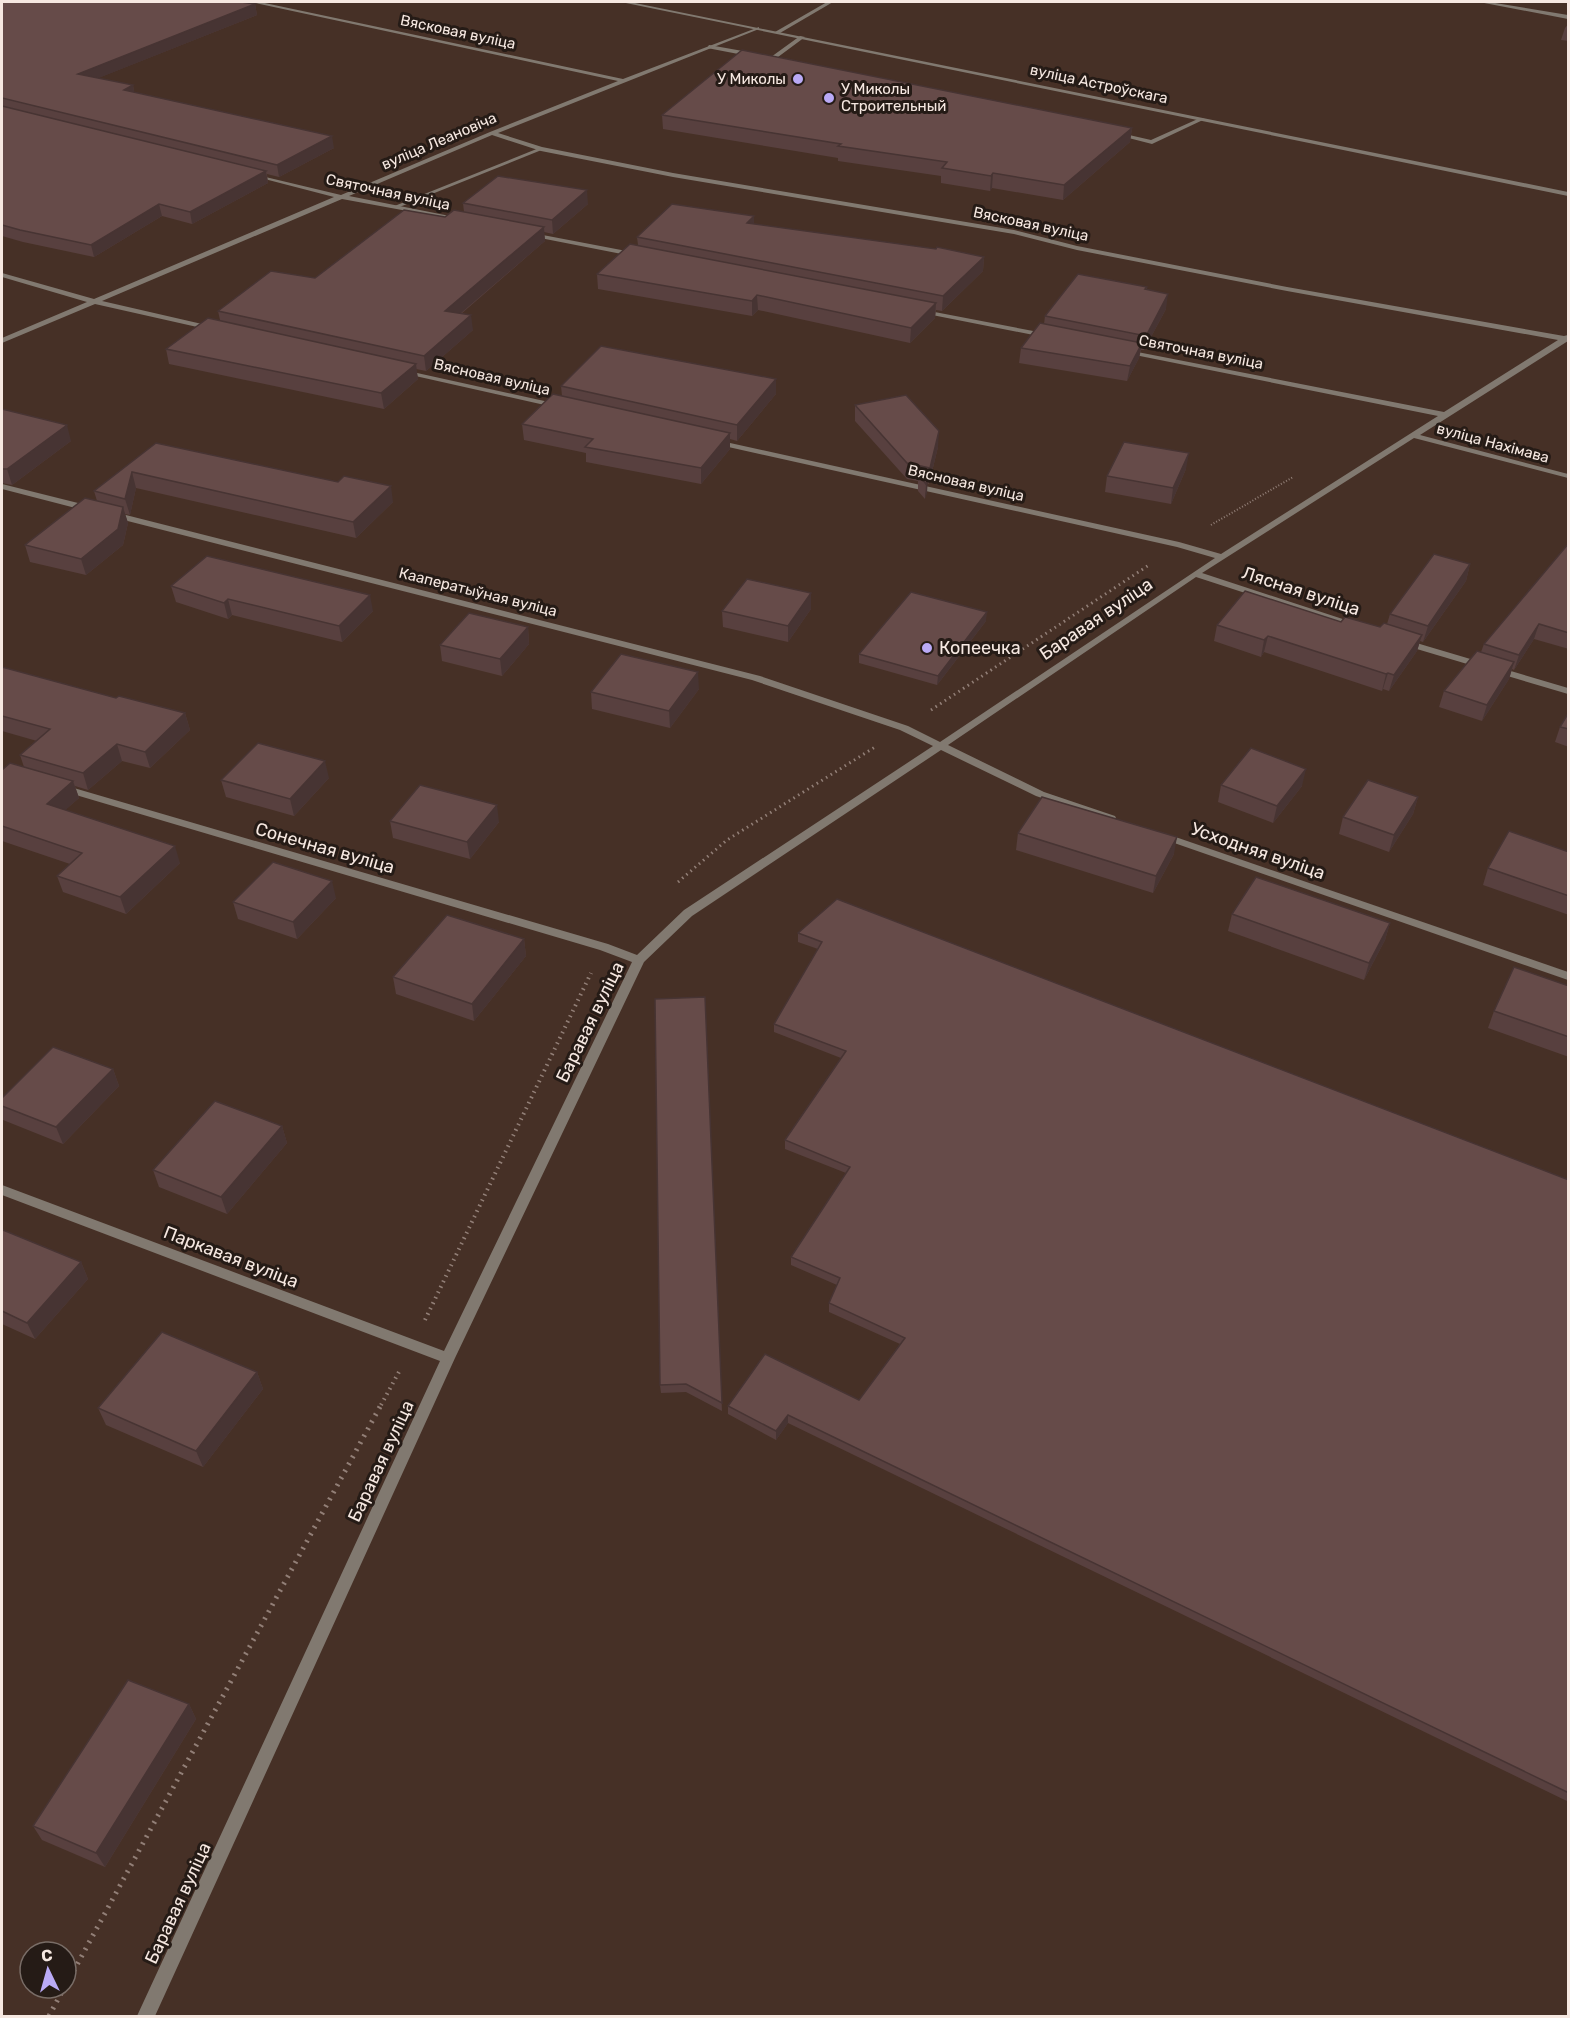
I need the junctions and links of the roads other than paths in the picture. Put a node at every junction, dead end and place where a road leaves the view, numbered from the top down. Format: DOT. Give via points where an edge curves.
graph roads {
  1 [pos="254,2"];
  2 [pos="624,2"];
  3 [pos="830,2"];
  4 [pos="1482,2"];
  5 [pos="1569,17"];
  6 [pos="757,28"];
  7 [pos="778,32"];
  8 [pos="802,37"];
  9 [pos="709,46"];
  10 [pos="773,58"];
  11 [pos="796,63"];
  12 [pos="621,80"];
  13 [pos="1202,119"];
  14 [pos="1106,132"];
  15 [pos="492,133"];
  16 [pos="541,149"];
  17 [pos="239,171"];
  18 [pos="1569,194"];
  19 [pos="341,197"];
  20 [pos="395,207"];
  21 [pos="465,221"];
  22 [pos="523,232"];
  23 [pos="651,258"];
  24 [pos="2,275"];
  25 [pos="95,302"];
  26 [pos="908,308"];
  27 [pos="223,331"];
  28 [pos="1060,338"];
  29 [pos="1567,338"];
  30 [pos="2,341"];
  31 [pos="1118,349"];
  32 [pos="398,370"];
  33 [pos="573,409"];
  34 [pos="1444,415"];
  35 [pos="1412,435"];
  36 [pos="701,438"];
  37 [pos="1569,476"];
  38 [pos="2,487"];
  39 [pos="1223,557"];
  40 [pos="1195,574"];
  41 [pos="1365,629"];
  42 [pos="1387,637"];
  43 [pos="1569,691"];
  44 [pos="942,745"];
  45 [pos="47,784"];
  46 [pos="1119,821"];
  47 [pos="1153,832"];
  48 [pos="639,960"];
  49 [pos="1569,976"];
  50 [pos="2,1190"];
  51 [pos="448,1358"];
  52 [pos="146,2016"];
  1 -- 12 [label="street, Вясковая вуліца"];
  2 -- 6 [label="street, вуліца Астроўскага"];
  3 -- 7 [label="street"];
  4 -- 5 [label="street"];
  6 -- 7 [label="street, вуліца Астроўскага"];
  6 -- 9 [label="street, вуліца Леановіча"];
  7 -- 8 [label="street, вуліца Астроўскага"];
  8 -- 10 [label="street"];
  8 -- 13 [label="street, вуліца Астроўскага"];
  9 -- 10 [label="street"];
  9 -- 12 [label="street, вуліца Леановіча"];
  10 -- 11 [label="street"];
  12 -- 15 [label="street, вуліца Леановіча"];
  13 -- 14 [label="street" via="1152,142"];
  13 -- 18 [label="street, вуліца Астроўскага"];
  15 -- 16 [label="street, Вясковая вуліца"];
  15 -- 19 [label="street, вуліца Леановіча"];
  16 -- 20 [label="street"];
  16 -- 29 [label="street, Вясковая вуліца" via="1014,232 1275,287"];
  17 -- 19 [label="street, Святочная вуліца"];
  19 -- 20 [label="street, Святочная вуліца"];
  19 -- 25 [label="street, вуліца Леановіча"];
  20 -- 21 [label="street, Святочная вуліца"];
  22 -- 23 [label="street"];
  24 -- 25 [label="street"];
  25 -- 27 [label="street"];
  25 -- 30 [label="street, вуліца Леановіча"];
  26 -- 28 [label="street"];
  29 -- 34 [label="street, Баравая вуліца"];
  31 -- 34 [label="street, Святочная вуліца"];
  32 -- 33 [label="street, Вясновая вуліца"];
  34 -- 35 [label="street, Баравая вуліца"];
  35 -- 37 [label="street, вуліца Нахімава"];
  35 -- 39 [label="street, Баравая вуліца"];
  36 -- 39 [label="street, Вясновая вуліца"];
  38 -- 44 [label="street, Кааператыўная вуліца" via="756,678 904,728"];
  39 -- 40 [label="street, Баравая вуліца"];
  40 -- 41 [label="street, Лясная вуліца"];
  40 -- 44 [label="street, Баравая вуліца"];
  42 -- 43 [label="street"];
  44 -- 46 [label="street" via="1040,794"];
  44 -- 48 [label="street, Баравая вуліца" via="688,913"];
  45 -- 48 [label="street, Сонечная вуліца"];
  47 -- 49 [label="street, Усходняя вуліца"];
  48 -- 51 [label="street, Баравая вуліца"];
  50 -- 51 [label="street, Паркавая вуліца"];
  51 -- 52 [label="street, Баравая вуліца"];
}
